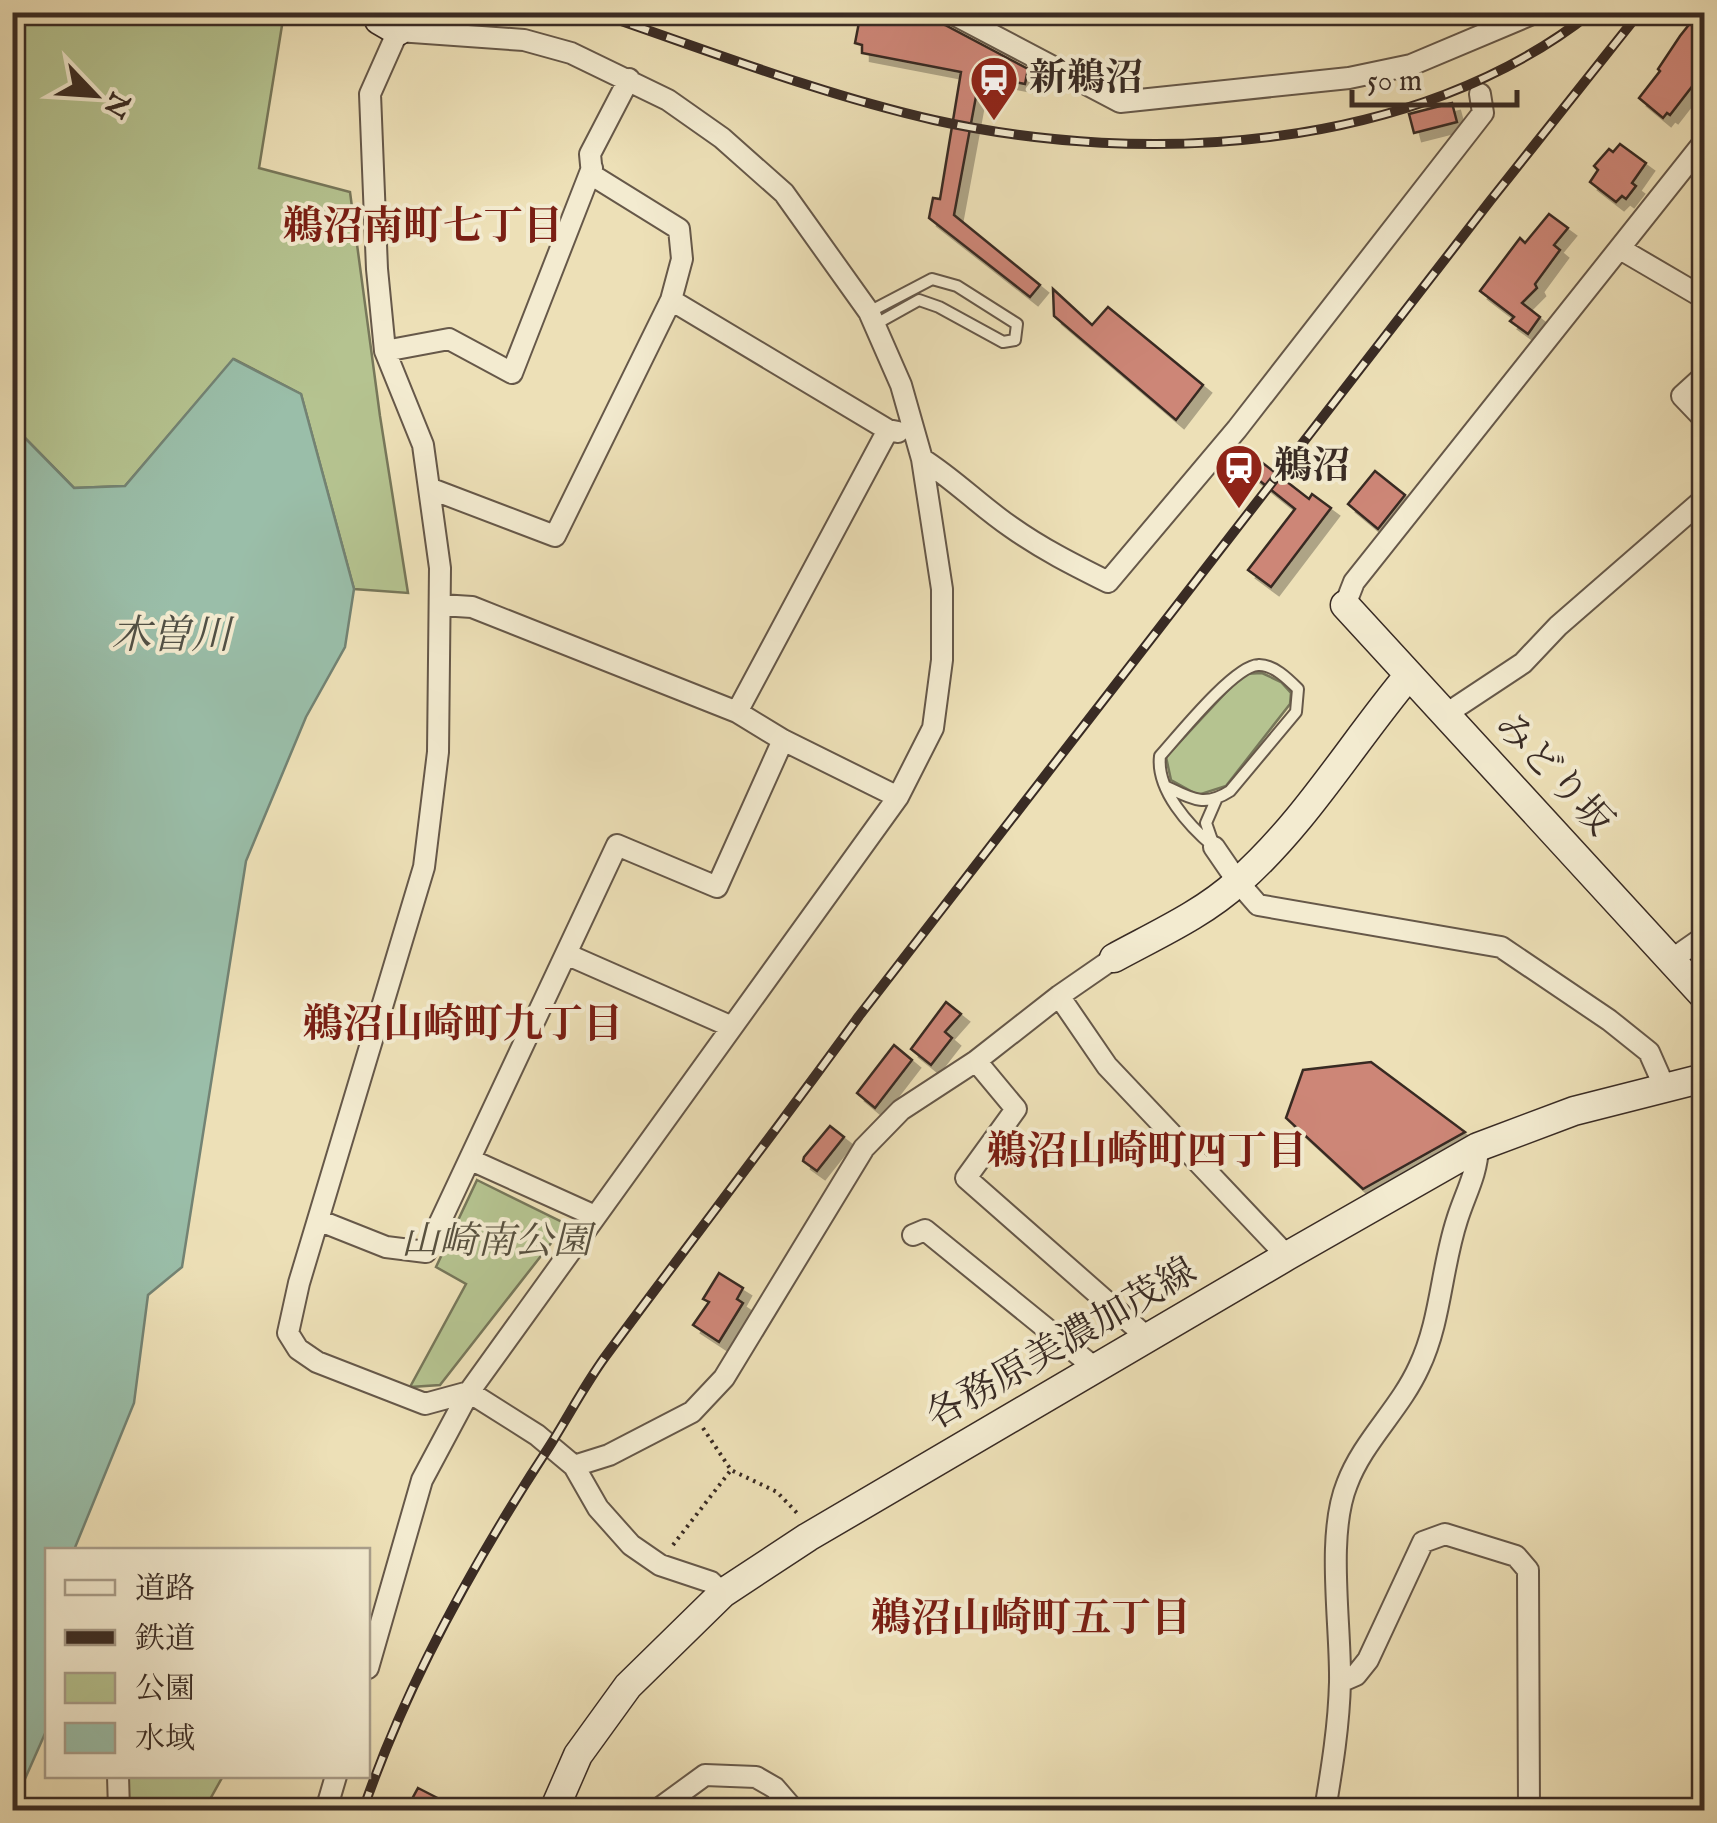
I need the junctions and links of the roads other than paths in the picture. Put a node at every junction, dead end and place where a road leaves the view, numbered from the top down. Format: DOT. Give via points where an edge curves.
graph roads {
  1 [pos="376,12"];
  2 [pos="949,12"];
  3 [pos="1537,12"];
  4 [pos="398,31"];
  5 [pos="629,79"];
  6 [pos="1480,94"];
  7 [pos="1704,142"];
  8 [pos="592,168"];
  9 [pos="1622,250"];
  10 [pos="1704,298"];
  11 [pos="670,300"];
  12 [pos="872,318"];
  13 [pos="385,351"];
  14 [pos="1704,376"];
  15 [pos="1704,419"];
  16 [pos="888,430"];
  17 [pos="915,434"];
  18 [pos="922,459"];
  19 [pos="428,488"];
  20 [pos="1704,499"];
  21 [pos="442,605"];
  22 [pos="1345,605"];
  23 [pos="1410,675"];
  24 [pos="737,712"];
  25 [pos="1446,714"];
  26 [pos="782,740"];
  27 [pos="1164,786"];
  28 [pos="898,797"];
  29 [pos="1216,800"];
  30 [pos="1214,847"];
  31 [pos="1238,882"];
  32 [pos="1704,938"];
  33 [pos="566,954"];
  34 [pos="1114,958"];
  35 [pos="1671,960"];
  36 [pos="1059,996"];
  37 [pos="1704,996"];
  38 [pos="732,1027"];
  39 [pos="976,1061"];
  40 [pos="1704,1078"];
  41 [pos="1664,1086"];
  42 [pos="1478,1148"];
  43 [pos="471,1160"];
  44 [pos="595,1216"];
  45 [pos="318,1220"];
  46 [pos="912,1235"];
  47 [pos="1286,1256"];
  48 [pos="1149,1338"];
  49 [pos="1096,1368"];
  50 [pos="469,1392"];
  51 [pos="574,1466"];
  52 [pos="723,1592"];
  53 [pos="370,1661"];
  54 [pos="1340,1682"];
  55 [pos="118,1778"];
  56 [pos="335,1778"];
  57 [pos="118,1810"];
  58 [pos="326,1810"];
  59 [pos="554,1810"];
  60 [pos="657,1810"];
  61 [pos="794,1810"];
  62 [pos="1325,1810"];
  63 [pos="1530,1810"];
  1 -- 4 [label="main road"];
  2 -- 3 [label="street" via="1120,102 1350,78 1411,64"];
  4 -- 5 [label="street" via="524,40"];
  4 -- 13 [label="street" via="370,94"];
  5 -- 8 [label="street" via="590,154"];
  5 -- 12 [label="street" via="722,138 784,193"];
  6 -- 18 [label="street" via="1483,113 1237,429 1108,582 1008,525"];
  7 -- 9 [label="street"];
  8 -- 11 [label="street" via="592,176 679,229 682,259"];
  8 -- 13 [label="street" via="512,373 449,340"];
  9 -- 10 [label="street"];
  9 -- 22 [label="street" via="1354,582"];
  11 -- 16 [label="street"];
  11 -- 19 [label="street" via="555,536"];
  12 -- 12 [label="lane" via="932,279 958,286 1017,324 1015,340 1003,342 919,300"];
  12 -- 17 [label="street"];
  13 -- 19 [label="street" via="423,445"];
  14 -- 15 [label="street" via="1682,396"];
  16 -- 17 [label="street"];
  16 -- 24 [label="street"];
  17 -- 18 [label="street"];
  18 -- 28 [label="street" via="942,589 942,660 933,728"];
  19 -- 21 [label="street"];
  20 -- 25 [label="street" via="1523,663"];
  21 -- 24 [label="street" via="472,607"];
  21 -- 45 [label="street" via="438,752 424,868"];
  22 -- 23 [label="main road, みどり坂"];
  23 -- 25 [label="main road, みどり坂"];
  23 -- 31 [label="main road"];
  24 -- 26 [label="street"];
  25 -- 35 [label="main road, みどり坂"];
  26 -- 28 [label="street"];
  26 -- 33 [label="street" via="717,887 616,845"];
  27 -- 29 [label="lane" via="1193,800"];
  27 -- 29 [label="lane" via="1160,756 1241,669 1262,664 1298,690 1296,712"];
  27 -- 30 [label="lane"];
  28 -- 38 [label="street"];
  29 -- 30 [label="lane" via="1206,823"];
  30 -- 31 [label="street"];
  31 -- 34 [label="main road"];
  31 -- 41 [label="street" via="1258,905 1501,947 1649,1052"];
  32 -- 35 [label="street"];
  33 -- 38 [label="street"];
  33 -- 43 [label="street"];
  34 -- 36 [label="street"];
  35 -- 37 [label="main road, みどり坂"];
  36 -- 39 [label="street"];
  36 -- 47 [label="street" via="1108,1066"];
  38 -- 44 [label="street"];
  39 -- 48 [label="street" via="1016,1109 966,1178"];
  39 -- 51 [label="street" via="900,1110 864,1148 724,1378 692,1412 608,1456"];
  40 -- 41 [label="main road, 各務原美濃加茂線"];
  41 -- 42 [label="main road, 各務原美濃加茂線"];
  42 -- 47 [label="main road, 各務原美濃加茂線"];
  42 -- 54 [label="street" via="1477,1172 1457,1219 1434,1330 1418,1371 1346,1486 1337,1535"];
  43 -- 44 [label="street"];
  43 -- 45 [label="street" via="426,1252 386,1247"];
  44 -- 50 [label="street"];
  45 -- 50 [label="street" via="288,1333 298,1349 424,1404"];
  46 -- 49 [label="street" via="925,1230"];
  47 -- 48 [label="main road, 各務原美濃加茂線"];
  48 -- 49 [label="main road, 各務原美濃加茂線"];
  49 -- 52 [label="main road, 各務原美濃加茂線"];
  50 -- 51 [label="street"];
  50 -- 53 [label="street" via="422,1480"];
  51 -- 52 [label="street" via="598,1508 631,1544 660,1565"];
  52 -- 59 [label="main road, 各務原美濃加茂線" via="628,1686 578,1755"];
  54 -- 62 [label="street"];
  54 -- 63 [label="street" via="1368,1660 1423,1542 1445,1534 1516,1556 1528,1570"];
  55 -- 57 [label="street"];
  56 -- 58 [label="street"];
  60 -- 61 [label="street" via="705,1775 756,1777"];
}
